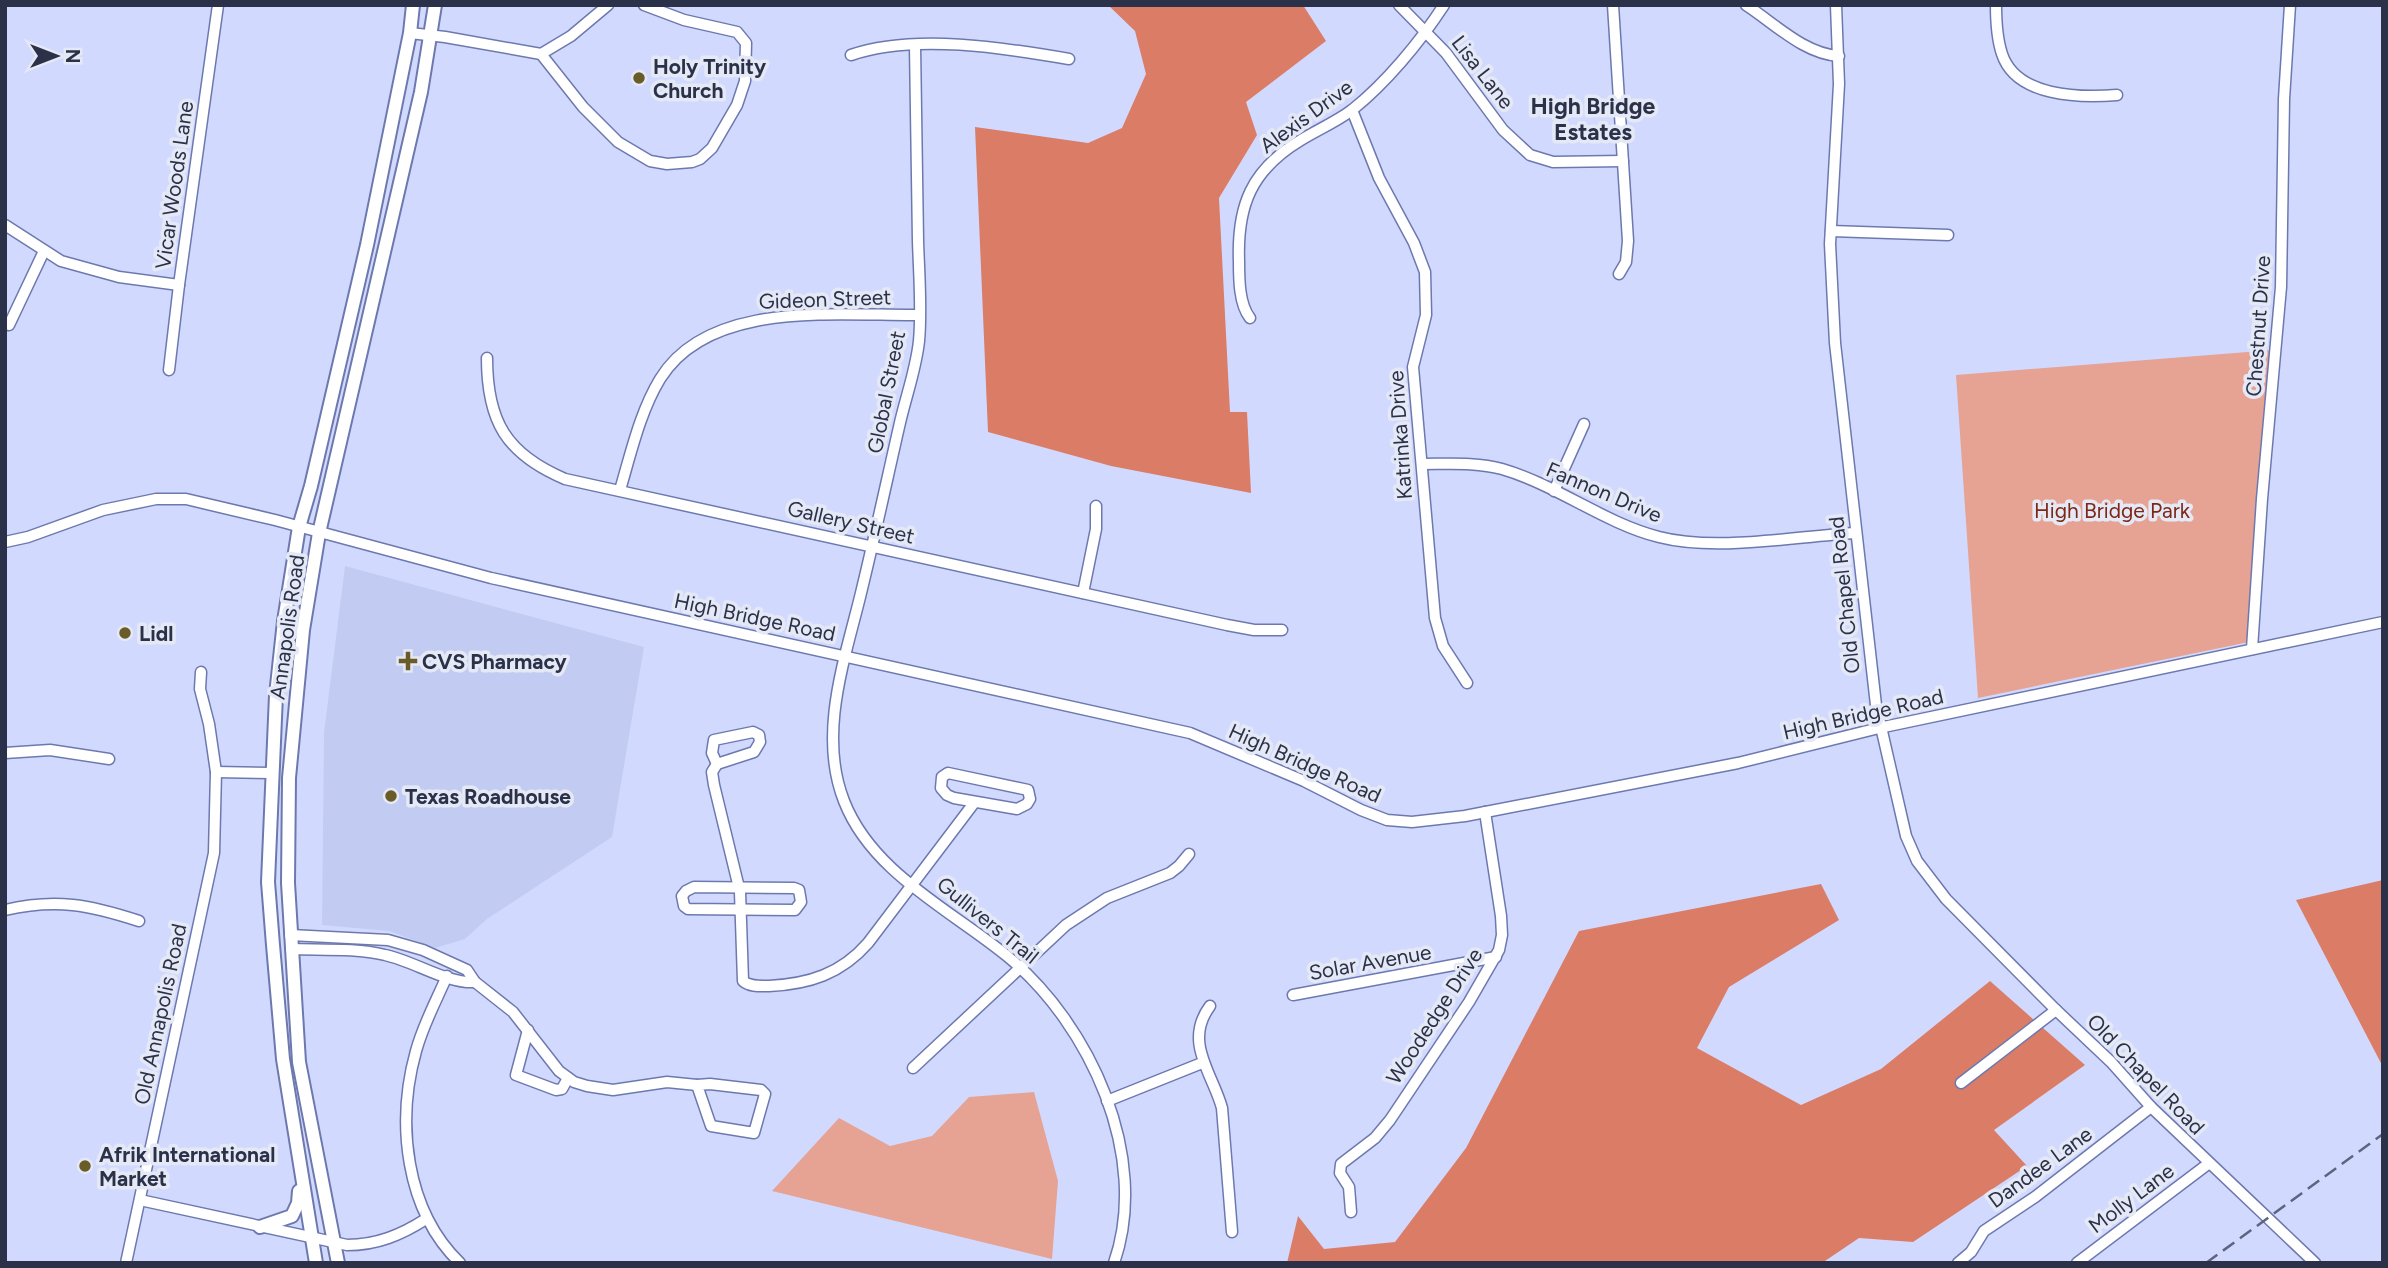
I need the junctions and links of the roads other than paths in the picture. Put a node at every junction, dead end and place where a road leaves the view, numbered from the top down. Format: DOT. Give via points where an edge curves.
graph roads {
  1 [pos="218,5"];
  2 [pos="414,5"];
  3 [pos="435,5"];
  4 [pos="608,5"];
  5 [pos="644,5"];
  6 [pos="1399,5"];
  7 [pos="1444,5"];
  8 [pos="1613,5"];
  9 [pos="1746,5"];
  10 [pos="1836,5"];
  11 [pos="1996,5"];
  12 [pos="2290,5"];
  13 [pos="410,33"];
  14 [pos="1426,33"];
  15 [pos="430,36"];
  16 [pos="915,46"];
  17 [pos="541,54"];
  18 [pos="851,55"];
  19 [pos="1839,55"];
  20 [pos="1069,59"];
  21 [pos="2117,95"];
  22 [pos="1352,110"];
  23 [pos="1623,161"];
  24 [pos="5,225"];
  25 [pos="1831,230"];
  26 [pos="1948,235"];
  27 [pos="44,251"];
  28 [pos="1619,274"];
  29 [pos="178,285"];
  30 [pos="919,315"];
  31 [pos="1250,318"];
  32 [pos="9,325"];
  33 [pos="487,358"];
  34 [pos="169,370"];
  35 [pos="1584,424"];
  36 [pos="1423,464"];
  37 [pos="620,490"];
  38 [pos="1554,491"];
  39 [pos="1096,506"];
  40 [pos="299,527"];
  41 [pos="319,533"];
  42 [pos="1856,533"];
  43 [pos="5,542"];
  44 [pos="872,546"];
  45 [pos="1083,593"];
  46 [pos="2383,622"];
  47 [pos="1282,630"];
  48 [pos="2252,649"];
  49 [pos="845,656"];
  50 [pos="201,672"];
  51 [pos="1467,684"];
  52 [pos="1879,728"];
  53 [pos="5,753"];
  54 [pos="109,759"];
  55 [pos="717,764"];
  56 [pos="216,772"];
  57 [pos="272,772"];
  58 [pos="974,803"];
  59 [pos="1485,812"];
  60 [pos="1189,854"];
  61 [pos="913,885"];
  62 [pos="739,887"];
  63 [pos="5,910"];
  64 [pos="742,910"];
  65 [pos="139,921"];
  66 [pos="290,935"];
  67 [pos="291,949"];
  68 [pos="1496,957"];
  69 [pos="1020,967"];
  70 [pos="447,976"];
  71 [pos="475,982"];
  72 [pos="1293,995"];
  73 [pos="1210,1006"];
  74 [pos="2056,1010"];
  75 [pos="528,1030"];
  76 [pos="1202,1063"];
  77 [pos="913,1068"];
  78 [pos="568,1078"];
  79 [pos="1961,1083"];
  80 [pos="697,1085"];
  81 [pos="1107,1101"];
  82 [pos="2151,1107"];
  83 [pos="2208,1164"];
  84 [pos="301,1174"];
  85 [pos="140,1200"];
  86 [pos="1351,1212"];
  87 [pos="426,1219"];
  88 [pos="260,1227"];
  89 [pos="1232,1232"];
  90 [pos="312,1239"];
  91 [pos="335,1244"];
  92 [pos="126,1263"];
  93 [pos="316,1263"];
  94 [pos="338,1263"];
  95 [pos="460,1263"];
  96 [pos="1114,1263"];
  97 [pos="1958,1263"];
  98 [pos="2077,1263"];
  99 [pos="2315,1263"];
  1 -- 29 [label="street, Vicar Woods Lane"];
  2 -- 13 [label="main road, Annapolis Road"];
  3 -- 15 [label="main road, Annapolis Road"];
  4 -- 17 [label="street"];
  5 -- 17 [label="street" via="737,32 746,43 745,81 737,105 712,148 700,159 667,164 631,151 601,128"];
  6 -- 14 [label="street, Lisa Lane"];
  7 -- 14 [label="street, Alexis Drive"];
  8 -- 23 [label="street"];
  9 -- 19 [label="street" via="1805,46"];
  10 -- 19 [label="street, Old Chapel Road"];
  11 -- 21 [label="street" via="2002,54 2020,78 2060,93"];
  12 -- 48 [label="street, Chestnut Drive" via="2281,287"];
  13 -- 15 [label="street"];
  13 -- 40 [label="main road, Annapolis Road" via="367,245"];
  14 -- 22 [label="street, Alexis Drive"];
  14 -- 23 [label="street, Lisa Lane" via="1446,52 1503,130 1530,155 1561,162"];
  15 -- 17 [label="street"];
  15 -- 41 [label="main road, Annapolis Road"];
  16 -- 18 [label="street"];
  16 -- 20 [label="street" via="971,45"];
  16 -- 30 [label="street, Global Street"];
  19 -- 25 [label="street, Old Chapel Road"];
  22 -- 31 [label="street, Alexis Drive" via="1290,147 1266,169 1247,197 1240,220 1238,262 1242,302"];
  22 -- 36 [label="street, Katrinka Drive" via="1425,272 1426,315 1413,367"];
  23 -- 28 [label="street" via="1628,250"];
  24 -- 27 [label="street"];
  25 -- 26 [label="street"];
  25 -- 42 [label="street, Old Chapel Road" via="1835,343"];
  27 -- 29 [label="street" via="61,261 119,276"];
  27 -- 32 [label="street"];
  29 -- 34 [label="street, Vicar Woods Lane"];
  30 -- 37 [label="street, Gideon Street" via="768,318 705,339 677,358 660,379"];
  30 -- 44 [label="street, Global Street" via="917,351"];
  33 -- 37 [label="street, Gallery Street" via="489,399 515,449 565,479"];
  35 -- 38 [label="street"];
  36 -- 38 [label="street, Fannon Drive" via="1498,468"];
  36 -- 51 [label="street, Katrinka Drive" via="1436,628"];
  37 -- 44 [label="street, Gallery Street"];
  38 -- 42 [label="street, Fannon Drive" via="1639,530 1676,540 1733,542"];
  39 -- 45 [label="street"];
  40 -- 41 [label="street, High Bridge Road"];
  40 -- 43 [label="street, High Bridge Road" via="186,499 156,499 103,510"];
  40 -- 57 [label="main road, Annapolis Road" via="279,664"];
  41 -- 49 [label="street, High Bridge Road" via="491,578"];
  41 -- 66 [label="main road, Annapolis Road" via="303,630 289,778"];
  42 -- 52 [label="street, Old Chapel Road"];
  44 -- 45 [label="street, Gallery Street"];
  44 -- 49 [label="street, Global Street"];
  45 -- 47 [label="street, Gallery Street" via="1254,630"];
  46 -- 48 [label="street, High Bridge Road"];
  48 -- 52 [label="street, High Bridge Road"];
  49 -- 59 [label="street, High Bridge Road" via="1190,733 1387,820 1436,821"];
  49 -- 61 [label="street, Gullivers Trail" via="832,743 840,791 865,839"];
  50 -- 56 [label="street, Old Annapolis Road"];
  52 -- 59 [label="street, High Bridge Road" via="1749,761"];
  52 -- 74 [label="street, Old Chapel Road" via="1905,835 1917,862 1946,899"];
  53 -- 54 [label="street" via="50,750"];
  55 -- 55 [label="street" via="754,752 759,735 753,732 714,740 712,753"];
  55 -- 62 [label="street" via="712,772 714,785"];
  56 -- 57 [label="street"];
  56 -- 85 [label="street, Old Annapolis Road" via="214,853"];
  57 -- 84 [label="main road, Annapolis Road" via="268,881 283,1059"];
  58 -- 58 [label="street" via="947,795 941,788 942,778 948,773 1030,793 1022,808"];
  58 -- 61 [label="street"];
  59 -- 68 [label="street, Woodedge Drive" via="1501,916"];
  60 -- 69 [label="street" via="1170,873 1087,910"];
  61 -- 64 [label="street" via="858,955 838,970 807,982 766,986 743,981"];
  61 -- 69 [label="street, Gullivers Trail"];
  62 -- 64 [label="street"];
  62 -- 64 [label="street" via="694,887 682,896 688,909"];
  62 -- 64 [label="street" via="794,888 801,895 795,910"];
  63 -- 65 [label="street" via="60,902"];
  66 -- 67 [label="main road, Annapolis Road"];
  66 -- 71 [label="street" via="378,938 398,943 467,970"];
  67 -- 70 [label="street" via="385,955"];
  67 -- 91 [label="main road, Annapolis Road" via="299,1062"];
  68 -- 72 [label="street, Solar Avenue"];
  68 -- 86 [label="street, Woodedge Drive" via="1390,1120 1341,1164"];
  69 -- 77 [label="street"];
  69 -- 81 [label="street, Gullivers Trail" via="1077,1039"];
  70 -- 71 [label="street"];
  70 -- 87 [label="street" via="417,1048 407,1106 409,1158"];
  71 -- 75 [label="street"];
  73 -- 76 [label="street" via="1201,1027"];
  74 -- 79 [label="street"];
  74 -- 82 [label="street, Old Chapel Road"];
  75 -- 78 [label="street"];
  75 -- 78 [label="street" via="516,1075 556,1090"];
  76 -- 81 [label="street"];
  76 -- 89 [label="street" via="1222,1108"];
  78 -- 80 [label="street" via="613,1090 667,1082"];
  80 -- 80 [label="street" via="711,1126 754,1133 765,1094 761,1090"];
  81 -- 96 [label="street, Gullivers Trail" via="1119,1139 1125,1184"];
  82 -- 83 [label="street, Old Chapel Road"];
  82 -- 97 [label="street, Dandee Lane" via="1984,1231"];
  83 -- 98 [label="street, Molly Lane"];
  83 -- 99 [label="street, Old Chapel Road"];
  84 -- 88 [label="main road" via="292,1216"];
  84 -- 90 [label="main road, Annapolis Road"];
  85 -- 88 [label="street"];
  85 -- 92 [label="street, Old Annapolis Road"];
  87 -- 91 [label="street" via="378,1242"];
  87 -- 95 [label="street"];
  88 -- 90 [label="street"];
  90 -- 91 [label="street"];
  90 -- 93 [label="main road, Annapolis Road"];
  91 -- 94 [label="main road, Annapolis Road"];
}
